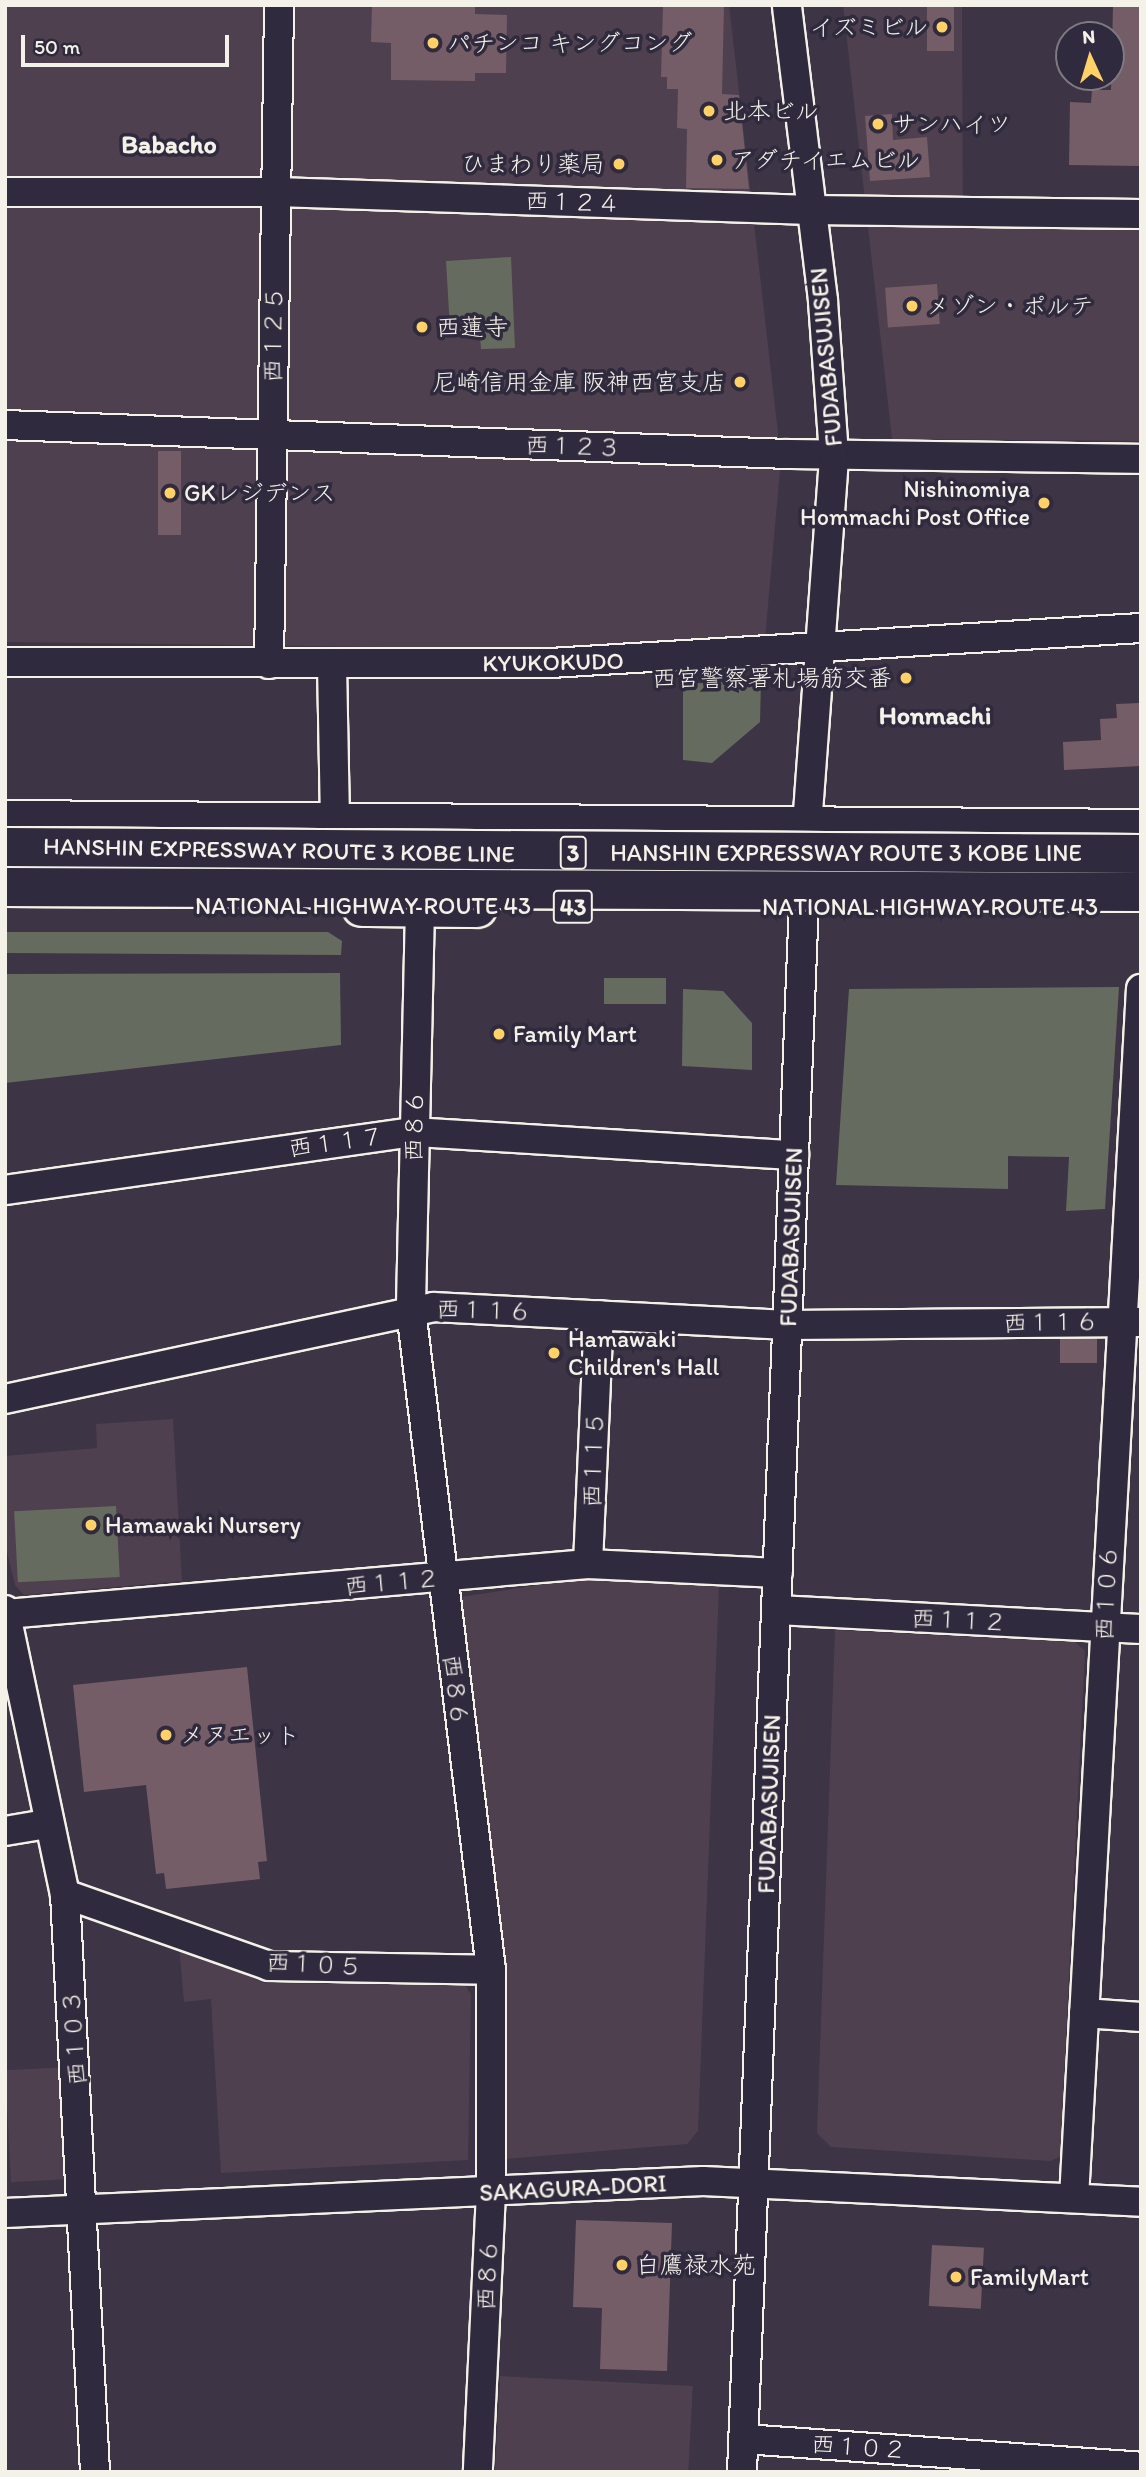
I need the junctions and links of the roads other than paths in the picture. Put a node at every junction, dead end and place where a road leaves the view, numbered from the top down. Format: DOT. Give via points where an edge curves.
graph roads {
  1 [pos="279,5"];
  2 [pos="787,5"];
  3 [pos="5,192"];
  4 [pos="277,192"];
  5 [pos="811,211"];
  6 [pos="1141,214"];
  7 [pos="5,425"];
  8 [pos="271,435"];
  9 [pos="834,455"];
  10 [pos="1141,459"];
  11 [pos="1141,628"];
  12 [pos="821,646"];
  13 [pos="5,662"];
  14 [pos="270,664"];
  15 [pos="332,664"];
  16 [pos="5,820"];
  17 [pos="335,822"];
  18 [pos="807,826"];
  19 [pos="1141,829"];
  20 [pos="5,847"];
  21 [pos="1141,853"];
  22 [pos="5,887"];
  23 [pos="1141,892"];
  24 [pos="5,905"];
  25 [pos="804,905"];
  26 [pos="420,908"];
  27 [pos="1141,909"];
  28 [pos="1141,989"];
  29 [pos="414,1132"];
  30 [pos="1136,1148"];
  31 [pos="794,1155"];
  32 [pos="5,1190"];
  33 [pos="411,1310"];
  34 [pos="598,1315"];
  35 [pos="1132,1322"];
  36 [pos="788,1325"];
  37 [pos="5,1399"];
  38 [pos="588,1564"];
  39 [pos="778,1573"];
  40 [pos="442,1577"];
  41 [pos="777,1610"];
  42 [pos="6,1612"];
  43 [pos="1104,1627"];
  44 [pos="1141,1629"];
  45 [pos="47,1824"];
  46 [pos="5,1830"];
  47 [pos="65,1894"];
  48 [pos="491,1970"];
  49 [pos="1084,2013"];
  50 [pos="1141,2017"];
  51 [pos="755,2182"];
  52 [pos="491,2192"];
  53 [pos="1074,2198"];
  54 [pos="1141,2202"];
  55 [pos="86,2210"];
  56 [pos="5,2213"];
  57 [pos="744,2439"];
  58 [pos="1141,2467"];
  59 [pos="95,2472"];
  60 [pos="478,2472"];
  61 [pos="742,2472"];
  1 -- 4 [label="street, 西１２５"];
  2 -- 5 [label="street, FUDABASUJISEN"];
  3 -- 4 [label="street, 西１２４"];
  4 -- 5 [label="street, 西１２４"];
  4 -- 8 [label="street, 西１２５"];
  5 -- 6 [label="street, 西１２４"];
  5 -- 9 [label="street, FUDABASUJISEN"];
  7 -- 8 [label="street, 西１２３"];
  8 -- 9 [label="street, 西１２３"];
  8 -- 14 [label="street, 西１２５"];
  9 -- 10 [label="street, 西１２３"];
  9 -- 12 [label="street, FUDABASUJISEN"];
  11 -- 12 [label="street, KYUKOKUDO"];
  12 -- 15 [label="street, KYUKOKUDO" via="604,662"];
  12 -- 18 [label="street, FUDABASUJISEN"];
  13 -- 14 [label="street, KYUKOKUDO"];
  14 -- 15 [label="street, KYUKOKUDO"];
  15 -- 17 [label="street"];
  16 -- 17 [label="highway"];
  17 -- 18 [label="highway"];
  18 -- 19 [label="highway"];
  18 -- 25 [label="street, FUDABASUJISEN"];
  20 -- 21 [label="highway, HANSHIN EXPRESSWAY ROUTE 3 KOBE LINE / 3, bridge"];
  22 -- 23 [label="highway, HANSHIN EXPRESSWAY ROUTE 3 KOBE LINE / 3, bridge"];
  24 -- 26 [label="highway, NATIONAL HIGHWAY ROUTE 43 / 43"];
  25 -- 26 [label="highway, NATIONAL HIGHWAY ROUTE 43 / 43"];
  25 -- 27 [label="highway, NATIONAL HIGHWAY ROUTE 43 / 43"];
  25 -- 31 [label="street, FUDABASUJISEN"];
  26 -- 29 [label="street, 西８６"];
  28 -- 30 [label="street, 西１０６"];
  29 -- 31 [label="street, 西１１７"];
  29 -- 32 [label="street, 西１１７"];
  29 -- 33 [label="street, 西８６"];
  30 -- 35 [label="street, 西１０６"];
  31 -- 36 [label="street, FUDABASUJISEN"];
  33 -- 34 [label="street, 西１１６"];
  33 -- 37 [label="street, 西１１６"];
  33 -- 40 [label="street, 西８６"];
  34 -- 36 [label="street, 西１１６"];
  34 -- 38 [label="street, 西１１５"];
  35 -- 36 [label="street, 西１１６"];
  35 -- 43 [label="street, 西１０６"];
  36 -- 39 [label="street, FUDABASUJISEN"];
  38 -- 39 [label="street, 西１１２"];
  38 -- 40 [label="street, 西１１２"];
  39 -- 41 [label="street, FUDABASUJISEN"];
  40 -- 42 [label="street, 西１１２"];
  40 -- 48 [label="street, 西８６"];
  41 -- 43 [label="street, 西１１２"];
  41 -- 51 [label="street, FUDABASUJISEN"];
  42 -- 45 [label="street, 西１０３"];
  43 -- 44 [label="street, 西１１２"];
  43 -- 49 [label="street, 西１０６"];
  45 -- 46 [label="street"];
  45 -- 47 [label="street, 西１０３"];
  47 -- 48 [label="street, 西１０５" via="269,1966"];
  47 -- 55 [label="street, 西１０３"];
  48 -- 52 [label="street, 西８６"];
  49 -- 50 [label="street"];
  49 -- 53 [label="street, 西１０６"];
  51 -- 52 [label="street, SAKAGURA-DORI"];
  51 -- 53 [label="street, SAKAGURA-DORI"];
  51 -- 57 [label="street, FUDABASUJISEN"];
  52 -- 55 [label="street, SAKAGURA-DORI"];
  52 -- 60 [label="street, 西８６"];
  53 -- 54 [label="street, SAKAGURA-DORI"];
  55 -- 56 [label="street, SAKAGURA-DORI"];
  55 -- 59 [label="street, 西１０３"];
  57 -- 58 [label="street, 西１０２"];
  57 -- 61 [label="street, FUDABASUJISEN"];
}
